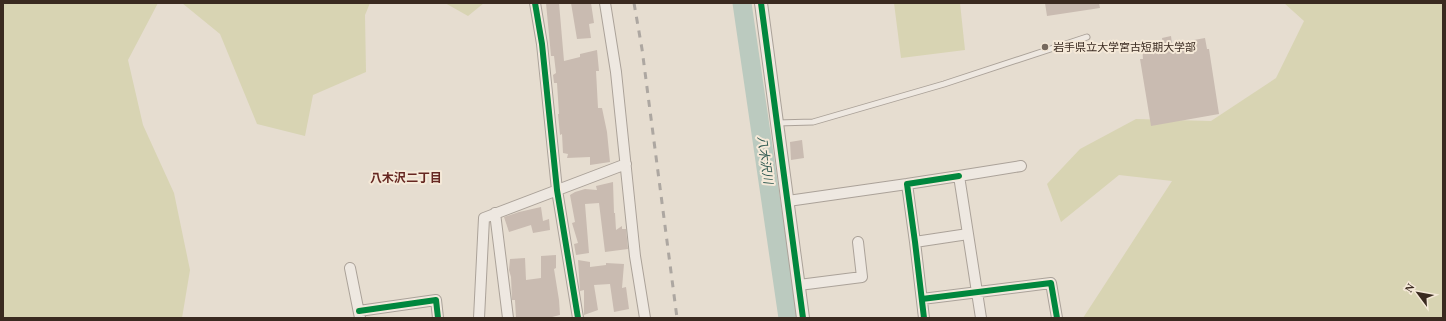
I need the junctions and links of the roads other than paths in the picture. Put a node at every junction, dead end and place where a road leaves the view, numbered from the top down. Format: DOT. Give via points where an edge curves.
graph roads {
  1 [pos="535,3"];
  2 [pos="606,3"];
  3 [pos="761,3"];
  4 [pos="1087,37"];
  5 [pos="777,123"];
  6 [pos="626,164"];
  7 [pos="1021,166"];
  8 [pos="959,176"];
  9 [pos="907,184"];
  10 [pos="557,190"];
  11 [pos="788,201"];
  12 [pos="495,214"];
  13 [pos="968,234"];
  14 [pos="858,242"];
  15 [pos="915,242"];
  16 [pos="350,268"];
  17 [pos="799,285"];
  18 [pos="977,292"];
  19 [pos="922,299"];
  20 [pos="360,314"];
  21 [pos="438,318"];
  22 [pos="479,318"];
  23 [pos="508,318"];
  24 [pos="578,318"];
  25 [pos="645,318"];
  26 [pos="803,318"];
  27 [pos="924,318"];
  28 [pos="981,318"];
  29 [pos="1057,318"];
  1 -- 10 [label="street" via="542,44"];
  2 -- 6 [label="street"];
  3 -- 5 [label="street"];
  4 -- 5 [label="lane" via="944,84 813,122"];
  5 -- 11 [label="street"];
  6 -- 10 [label="street"];
  6 -- 25 [label="street" via="635,256"];
  7 -- 8 [label="street"];
  8 -- 9 [label="street"];
  8 -- 13 [label="street"];
  9 -- 11 [label="street"];
  9 -- 15 [label="street"];
  10 -- 12 [label="street"];
  10 -- 24 [label="street"];
  11 -- 17 [label="street"];
  12 -- 22 [label="street" via="484,218"];
  12 -- 23 [label="street"];
  13 -- 15 [label="street"];
  13 -- 18 [label="street"];
  14 -- 17 [label="street" via="862,277"];
  15 -- 19 [label="street"];
  16 -- 20 [label="street"];
  17 -- 26 [label="street"];
  18 -- 19 [label="street"];
  18 -- 28 [label="street"];
  18 -- 29 [label="street" via="1051,283"];
  19 -- 27 [label="street"];
  20 -- 21 [label="street" via="436,300"];
}
